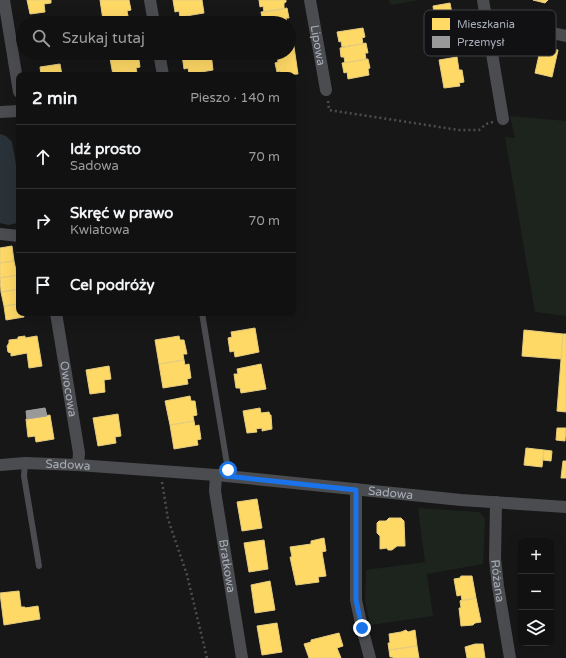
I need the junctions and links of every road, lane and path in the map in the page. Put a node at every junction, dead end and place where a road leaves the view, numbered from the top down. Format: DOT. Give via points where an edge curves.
graph roads {
  1 [pos="4,0"];
  2 [pos="150,0"];
  3 [pos="310,0"];
  4 [pos="483,0"];
  5 [pos="485,10"];
  6 [pos="153,16"];
  7 [pos="556,34"];
  8 [pos="566,36"];
  9 [pos="492,56"];
  10 [pos="160,60"];
  11 [pos="162,72"];
  12 [pos="16,74"];
  13 [pos="326,90"];
  14 [pos="329,110"];
  15 [pos="0,112"];
  16 [pos="16,112"];
  17 [pos="503,119"];
  18 [pos="0,234"];
  19 [pos="16,236"];
  20 [pos="56,316"];
  21 [pos="202,316"];
  22 [pos="25,463"];
  23 [pos="0,465"];
  24 [pos="78,465"];
  25 [pos="222,475"];
  26 [pos="162,477"];
  27 [pos="356,490"];
  28 [pos="496,502"];
  29 [pos="566,506"];
  30 [pos="39,566"];
  31 [pos="207,658"];
  32 [pos="242,658"];
  33 [pos="370,658"];
  34 [pos="510,658"];
  1 -- 12 [label="street"];
  2 -- 6 [label="street"];
  3 -- 13 [label="street, Lipowa"];
  4 -- 5 [label="street"];
  7 -- 8 [label="street"];
  9 -- 17 [label="street"];
  10 -- 11 [label="street"];
  14 -- 17 [label="path" via="459,130 479,130 486,124"];
  15 -- 16 [label="street"];
  18 -- 19 [label="street"];
  20 -- 24 [label="street, Owocowa" via="79,453"];
  21 -- 25 [label="lane" via="228,470"];
  22 -- 23 [label="street, Sadowa"];
  22 -- 24 [label="street, Sadowa"];
  22 -- 30 [label="lane" via="24,476"];
  24 -- 25 [label="street, Sadowa"];
  25 -- 27 [label="street, Sadowa"];
  25 -- 32 [label="street, Bratkowa" via="214,491"];
  26 -- 31 [label="path" via="168,519 187,575"];
  27 -- 28 [label="street, Sadowa"];
  27 -- 33 [label="street" via="356,600"];
  28 -- 29 [label="street, Sadowa"];
  28 -- 34 [label="street, Różana" via="495,559"];
}
